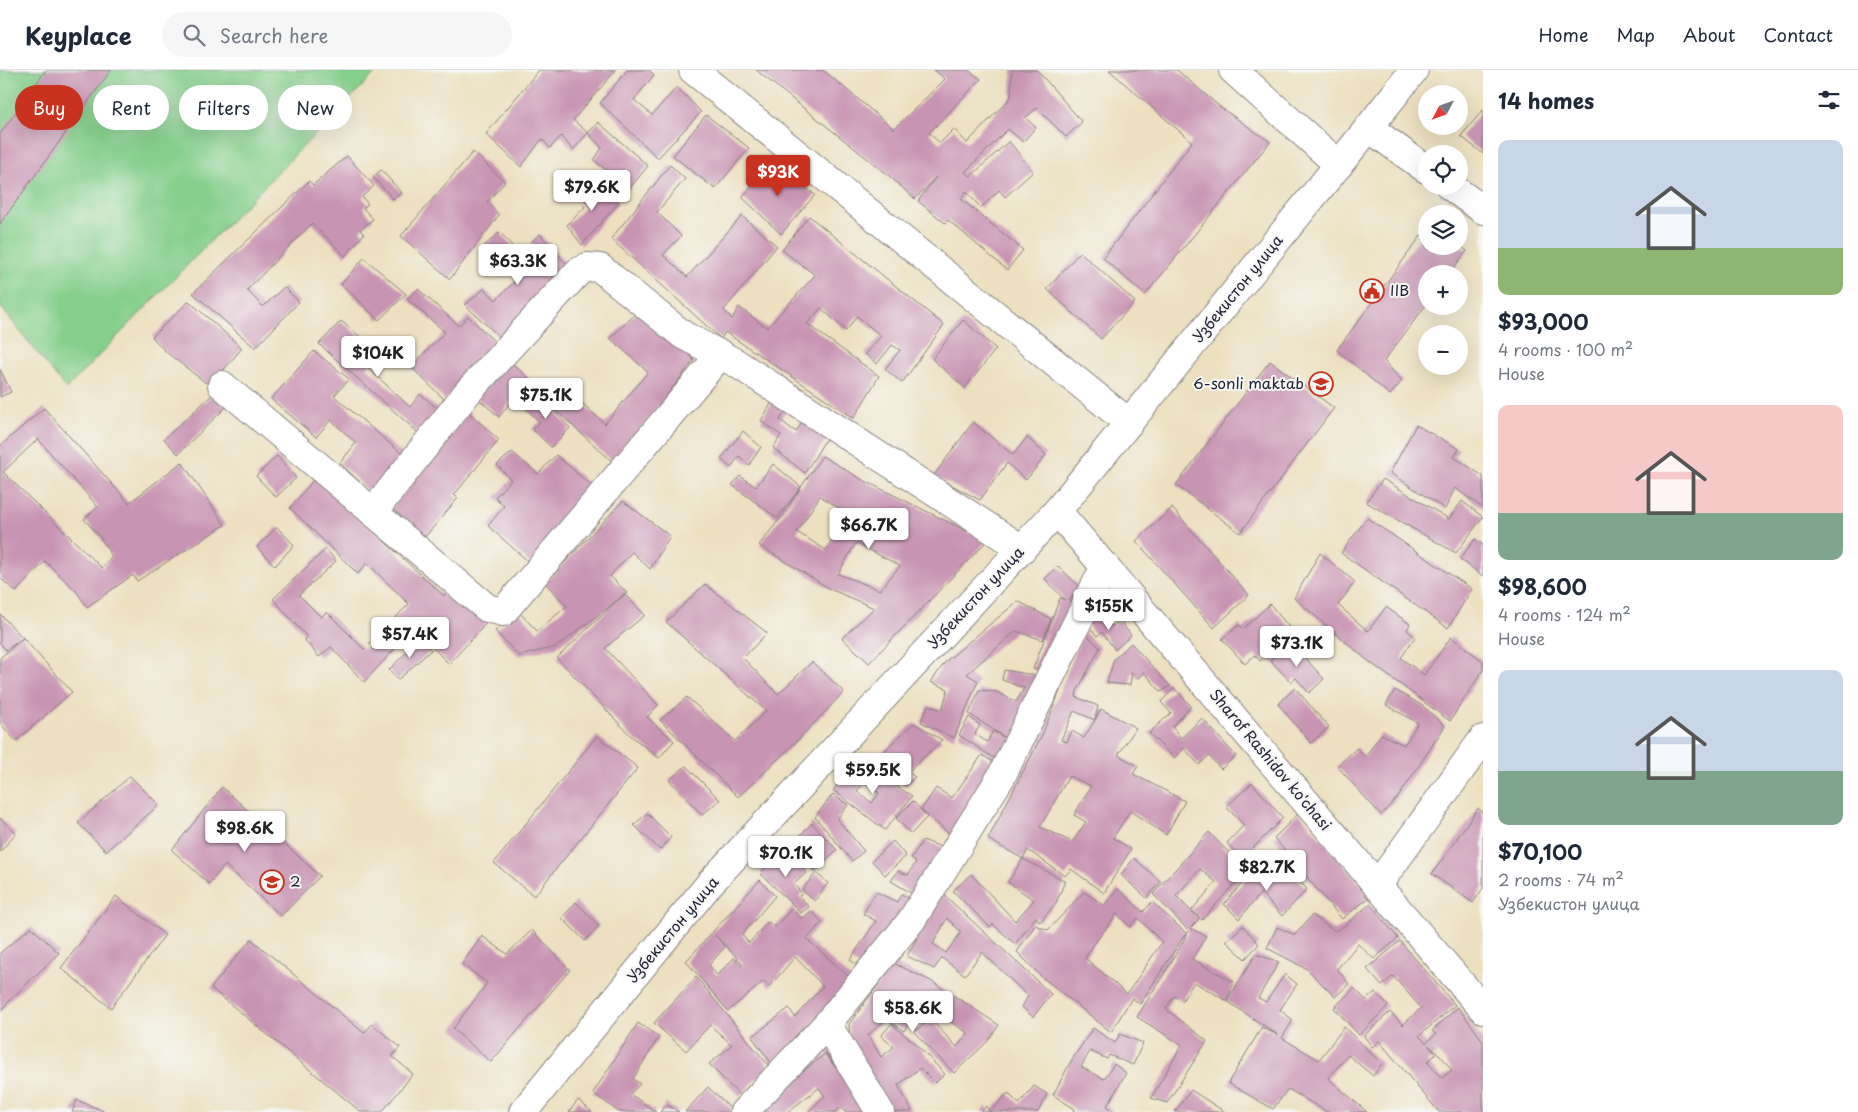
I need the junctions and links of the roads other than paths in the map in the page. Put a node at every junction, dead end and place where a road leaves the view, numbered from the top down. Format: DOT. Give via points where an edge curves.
graph roads {
  1 [pos="693,70"];
  2 [pos="1233,70"];
  3 [pos="1414,70"];
  4 [pos="1369,128"];
  5 [pos="1418,163"];
  6 [pos="1338,166"];
  7 [pos="1462,195"];
  8 [pos="1483,210"];
  9 [pos="721,354"];
  10 [pos="222,385"];
  11 [pos="1129,423"];
  12 [pos="1057,511"];
  13 [pos="373,512"];
  14 [pos="1022,549"];
  15 [pos="1105,566"];
  16 [pos="1483,739"];
  17 [pos="1377,886"];
  18 [pos="1483,1008"];
  19 [pos="827,1024"];
  20 [pos="523,1112"];
  21 [pos="744,1112"];
  22 [pos="880,1112"];
  1 -- 11 [label="street"];
  2 -- 6 [label="street"];
  3 -- 4 [label="street, Узбекистон улица"];
  4 -- 5 [label="street"];
  4 -- 6 [label="street, Узбекистон улица"];
  6 -- 11 [label="street, Узбекистон улица"];
  7 -- 8 [label="street"];
  9 -- 13 [label="street" via="683,334 600,268 587,267 578,272 467,393"];
  9 -- 13 [label="street" via="503,612 487,608"];
  9 -- 14 [label="street"];
  10 -- 13 [label="street"];
  11 -- 12 [label="street, Узбекистон улица"];
  12 -- 14 [label="street, Узбекистон улица"];
  12 -- 15 [label="street, Sharof Rashidov ko'chasi"];
  14 -- 20 [label="street, Узбекистон улица" via="711,882"];
  15 -- 17 [label="street, Sharof Rashidov ko'chasi"];
  15 -- 19 [label="street" via="1001,777 911,921"];
  16 -- 17 [label="street"];
  17 -- 18 [label="street, Sharof Rashidov ko'chasi"];
  19 -- 21 [label="street"];
  19 -- 22 [label="street"];
}
